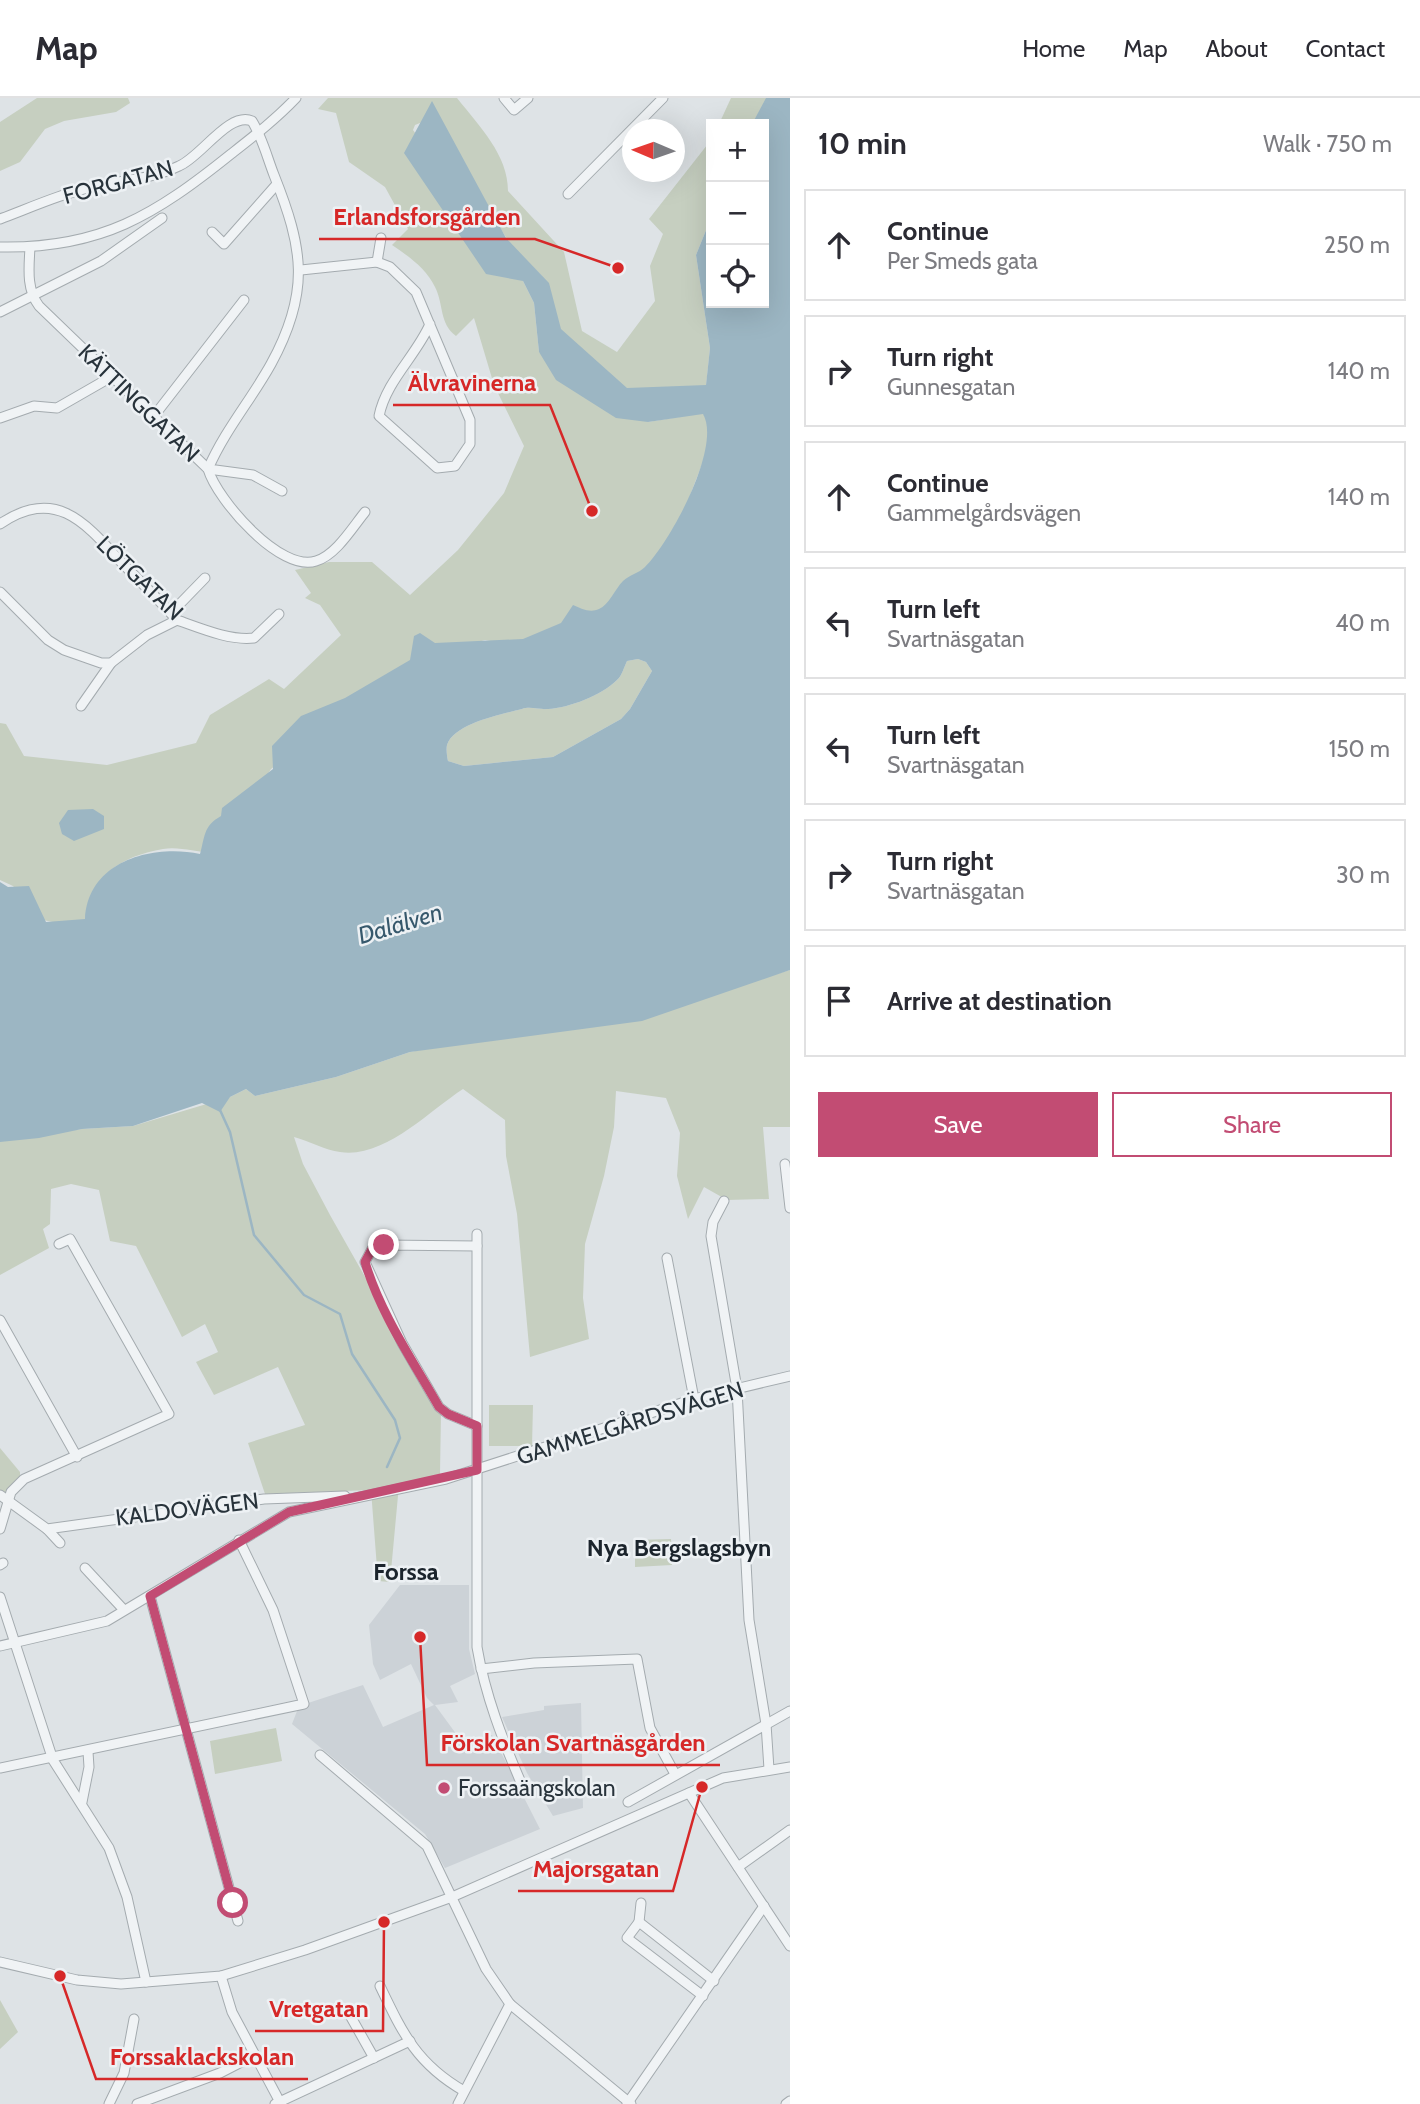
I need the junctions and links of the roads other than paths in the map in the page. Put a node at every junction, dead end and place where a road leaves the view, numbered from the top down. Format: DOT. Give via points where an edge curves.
graph roads {
  1 [pos="296,98"];
  2 [pos="504,98"];
  3 [pos="528,98"];
  4 [pos="663,98"];
  5 [pos="258,132"];
  6 [pos="277,184"];
  7 [pos="568,194"];
  8 [pos="162,218"];
  9 [pos="0,219"];
  10 [pos="212,232"];
  11 [pos="381,238"];
  12 [pos="0,247"];
  13 [pos="30,247"];
  14 [pos="376,262"];
  15 [pos="301,270"];
  16 [pos="33,298"];
  17 [pos="244,300"];
  18 [pos="0,312"];
  19 [pos="430,324"];
  20 [pos="111,377"];
  21 [pos="154,416"];
  22 [pos="0,418"];
  23 [pos="208,469"];
  24 [pos="282,491"];
  25 [pos="365,512"];
  26 [pos="0,524"];
  27 [pos="205,578"];
  28 [pos="0,592"];
  29 [pos="279,614"];
  30 [pos="174,617"];
  31 [pos="111,663"];
  32 [pos="81,706"];
  33 [pos="785,1164"];
  34 [pos="724,1201"];
  35 [pos="790,1208"];
  36 [pos="477,1234"];
  37 [pos="59,1244"];
  38 [pos="477,1246"];
  39 [pos="667,1258"];
  40 [pos="0,1320"];
  41 [pos="790,1376"];
  42 [pos="737,1388"];
  43 [pos="694,1399"];
  44 [pos="477,1426"];
  45 [pos="77,1457"];
  46 [pos="477,1470"];
  47 [pos="370,1496"];
  48 [pos="4,1498"];
  49 [pos="0,1529"];
  50 [pos="47,1529"];
  51 [pos="239,1540"];
  52 [pos="60,1543"];
  53 [pos="85,1568"];
  54 [pos="150,1596"];
  55 [pos="0,1597"];
  56 [pos="124,1610"];
  57 [pos="15,1642"];
  58 [pos="0,1646"];
  59 [pos="481,1669"];
  60 [pos="790,1711"];
  61 [pos="766,1724"];
  62 [pos="187,1731"];
  63 [pos="88,1752"];
  64 [pos="320,1755"];
  65 [pos="53,1759"];
  66 [pos="790,1768"];
  67 [pos="0,1769"];
  68 [pos="769,1769"];
  69 [pos="675,1774"];
  70 [pos="522,1785"];
  71 [pos="689,1793"];
  72 [pos="82,1802"];
  73 [pos="628,1802"];
  74 [pos="790,1830"];
  75 [pos="738,1867"];
  76 [pos="452,1897"];
  77 [pos="641,1903"];
  78 [pos="764,1906"];
  79 [pos="238,1921"];
  80 [pos="639,1922"];
  81 [pos="790,1945"];
  82 [pos="0,1962"];
  83 [pos="221,1976"];
  84 [pos="714,1981"];
  85 [pos="146,1982"];
  86 [pos="380,1986"];
  87 [pos="703,1996"];
  88 [pos="510,2004"];
  89 [pos="347,2010"];
  90 [pos="134,2019"];
  91 [pos="410,2041"];
  92 [pos="255,2055"];
  93 [pos="374,2058"];
  94 [pos="464,2091"];
  95 [pos="114,2103"];
  96 [pos="278,2103"];
  97 [pos="629,2103"];
  98 [pos="137,2104"];
  99 [pos="458,2104"];
  1 -- 5 [label="street"];
  2 -- 3 [label="street" via="514,110"];
  4 -- 7 [label="street"];
  5 -- 6 [label="street"];
  5 -- 9 [label="street, FORGATAN" via="252,121 233,121 191,161 173,169 149,178 70,192"];
  5 -- 13 [label="street" via="155,211 113,230"];
  6 -- 10 [label="street" via="224,244"];
  6 -- 15 [label="street" via="297,237"];
  8 -- 16 [label="street" via="101,261"];
  11 -- 14 [label="street"];
  12 -- 13 [label="street"];
  13 -- 16 [label="street" via="28,273"];
  14 -- 15 [label="street"];
  14 -- 19 [label="street" via="390,267 416,292"];
  15 -- 23 [label="street" via="297,300 279,346"];
  16 -- 18 [label="street"];
  16 -- 20 [label="street, KÄTTINGGATAN"];
  17 -- 21 [label="street"];
  19 -- 19 [label="street" via="470,420 470,444 455,467 438,468 379,416 381,405"];
  20 -- 21 [label="street, KÄTTINGGATAN"];
  20 -- 22 [label="street" via="57,408 34,406"];
  21 -- 23 [label="street, KÄTTINGGATAN"];
  23 -- 24 [label="street" via="253,475"];
  23 -- 25 [label="street, KÄTTINGGATAN" via="212,483 231,509 283,557 295,562 324,558"];
  26 -- 30 [label="street, LÖTGATAN" via="22,510 44,508 77,517"];
  27 -- 30 [label="street"];
  28 -- 31 [label="street" via="48,640 64,650"];
  29 -- 30 [label="street, LÖTGATAN" via="261,634 246,639"];
  30 -- 31 [label="street"];
  31 -- 32 [label="street"];
  33 -- 35 [label="street"];
  34 -- 42 [label="street" via="711,1236"];
  36 -- 38 [label="street"];
  37 -- 45 [label="street" via="70,1239 169,1414"];
  38 -- 44 [label="street"];
  38 -- 44 [label="street" via="384,1245 372,1249 365,1262 402,1343 439,1407"];
  39 -- 43 [label="street"];
  40 -- 45 [label="street"];
  41 -- 42 [label="street, GAMMELGÅRDSVÄGEN"];
  42 -- 43 [label="street, GAMMELGÅRDSVÄGEN"];
  42 -- 61 [label="street" via="749,1620"];
  43 -- 46 [label="street, GAMMELGÅRDSVÄGEN"];
  44 -- 46 [label="street"];
  45 -- 48 [label="street" via="24,1479"];
  46 -- 47 [label="street, GAMMELGÅRDSVÄGEN"];
  46 -- 59 [label="street" via="475,1603"];
  47 -- 50 [label="street, KALDOVÄGEN" via="264,1499"];
  47 -- 51 [label="street, GAMMELGÅRDSVÄGEN" via="306,1507"];
  48 -- 49 [label="street"];
  48 -- 50 [label="street"];
  50 -- 52 [label="street"];
  51 -- 54 [label="street, GAMMELGÅRDSVÄGEN"];
  51 -- 62 [label="street" via="273,1610 304,1704"];
  53 -- 56 [label="street"];
  54 -- 56 [label="street, GAMMELGÅRDSVÄGEN"];
  54 -- 62 [label="street"];
  55 -- 57 [label="street"];
  56 -- 57 [label="street, GAMMELGÅRDSVÄGEN" via="82,1629"];
  57 -- 58 [label="street, GAMMELGÅRDSVÄGEN"];
  57 -- 65 [label="street"];
  59 -- 69 [label="street" via="637,1659 650,1728"];
  59 -- 70 [label="street"];
  60 -- 61 [label="street"];
  61 -- 68 [label="street"];
  61 -- 69 [label="street"];
  62 -- 63 [label="street"];
  62 -- 79 [label="street"];
  63 -- 65 [label="street"];
  63 -- 72 [label="street"];
  64 -- 76 [label="street" via="427,1846"];
  65 -- 67 [label="street"];
  65 -- 72 [label="street"];
  66 -- 68 [label="street"];
  68 -- 71 [label="street" via="723,1778"];
  69 -- 73 [label="street"];
  71 -- 75 [label="street"];
  71 -- 76 [label="street"];
  72 -- 85 [label="street" via="109,1848 127,1897"];
  74 -- 75 [label="street"];
  75 -- 78 [label="street"];
  76 -- 83 [label="street"];
  76 -- 88 [label="street" via="486,1969"];
  77 -- 80 [label="street"];
  78 -- 81 [label="street"];
  78 -- 84 [label="street"];
  80 -- 84 [label="street"];
  80 -- 87 [label="street" via="627,1938"];
  82 -- 85 [label="street" via="77,1980"];
  83 -- 85 [label="street"];
  83 -- 92 [label="street" via="232,2012"];
  84 -- 87 [label="street"];
  86 -- 91 [label="street"];
  87 -- 97 [label="street"];
  88 -- 94 [label="street"];
  88 -- 97 [label="street"];
  89 -- 93 [label="street"];
  90 -- 95 [label="street"];
  91 -- 93 [label="street"];
  91 -- 94 [label="street" via="428,2068"];
  92 -- 96 [label="street"];
  92 -- 98 [label="street"];
  93 -- 96 [label="street"];
  94 -- 99 [label="street"];
}
